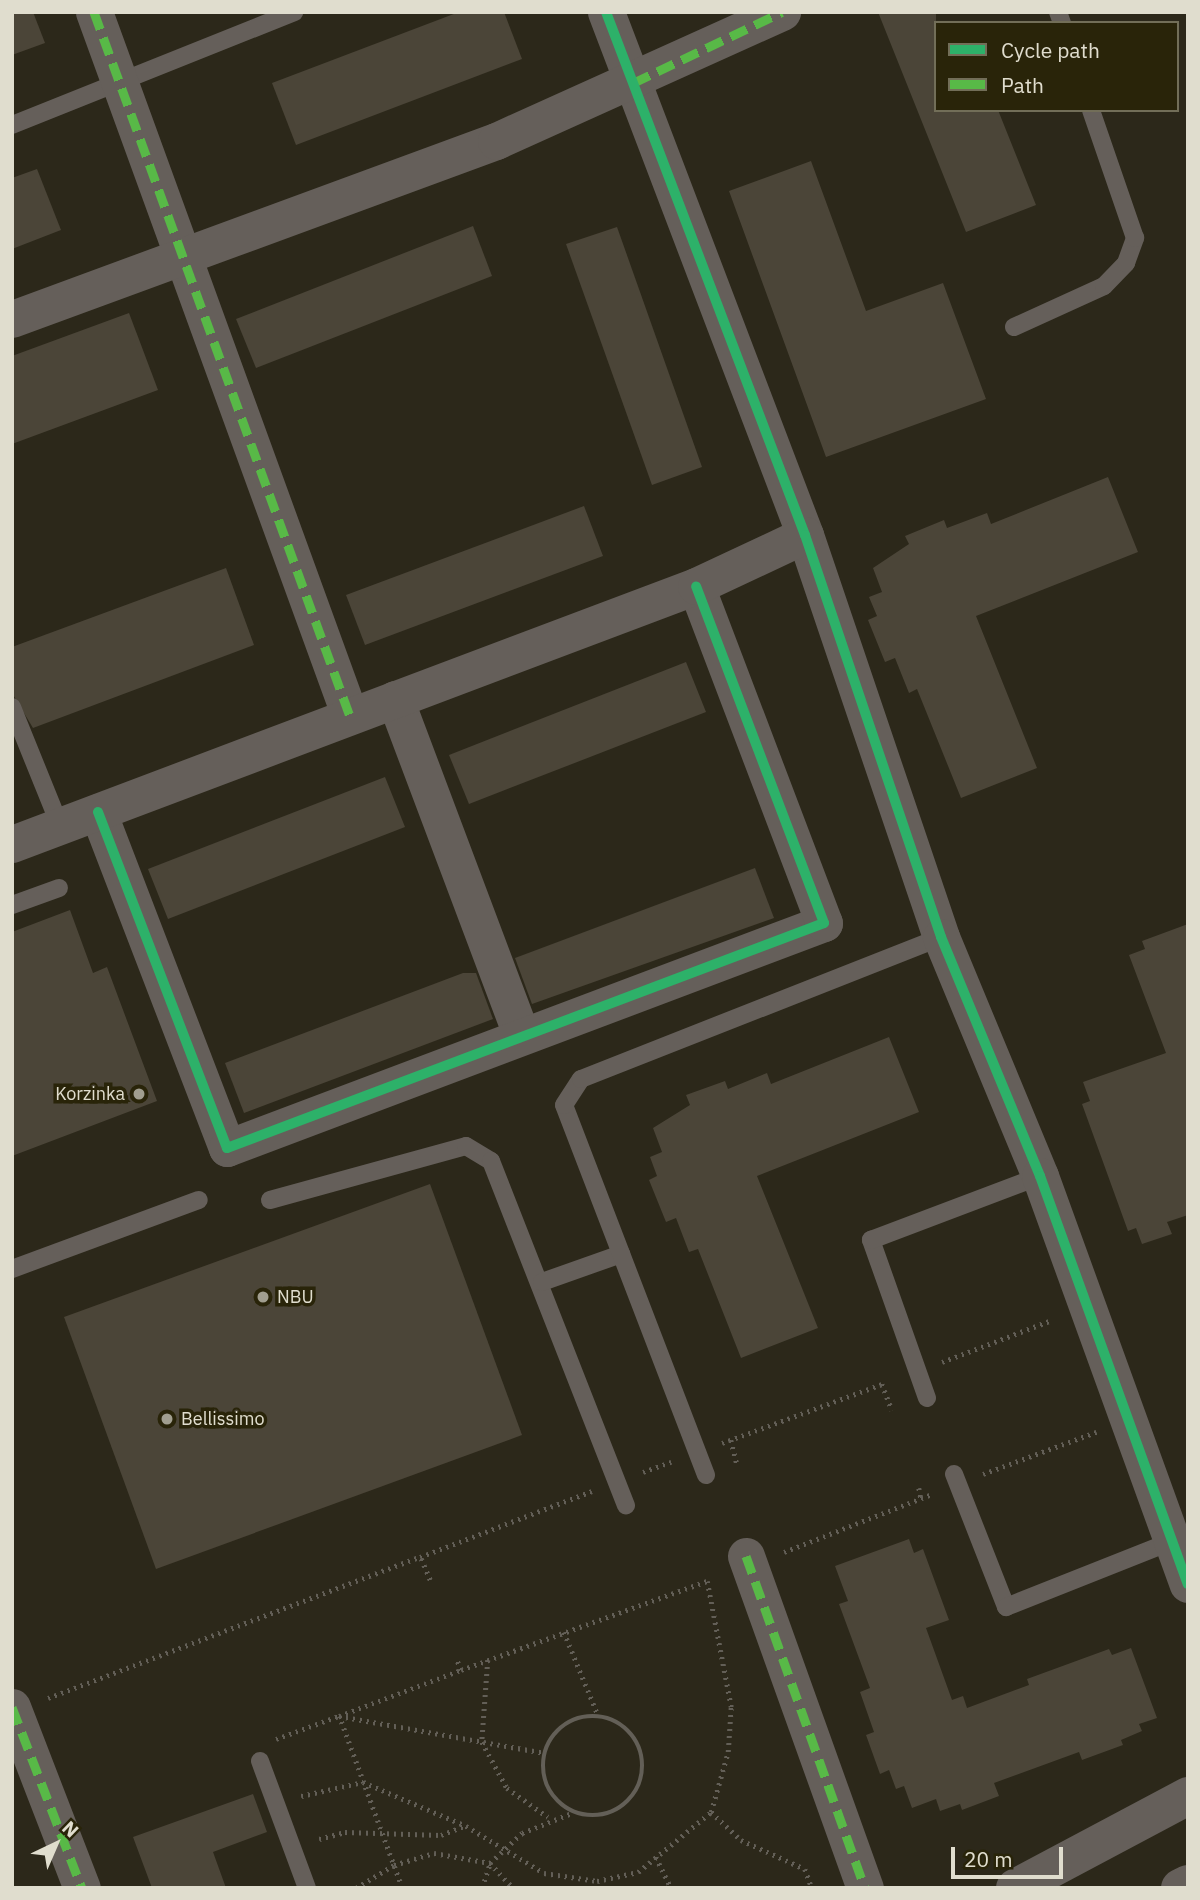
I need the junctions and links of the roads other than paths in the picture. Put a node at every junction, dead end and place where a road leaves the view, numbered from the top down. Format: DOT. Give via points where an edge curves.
graph roads {
  1 [pos="94,12"];
  2 [pos="606,12"];
  3 [pos="782,12"];
  4 [pos="284,14"];
  5 [pos="119,82"];
  6 [pos="633,83"];
  7 [pos="1092,112"];
  8 [pos="12,125"];
  9 [pos="184,259"];
  10 [pos="12,319"];
  11 [pos="1014,327"];
  12 [pos="805,535"];
  13 [pos="696,586"];
  14 [pos="395,699"];
  15 [pos="12,707"];
  16 [pos="350,716"];
  17 [pos="99,812"];
  18 [pos="60,827"];
  19 [pos="12,844"];
  20 [pos="59,888"];
  21 [pos="12,905"];
  22 [pos="940,937"];
  23 [pos="522,1037"];
  24 [pos="1040,1175"];
  25 [pos="200,1200"];
  26 [pos="270,1200"];
  27 [pos="621,1254"];
  28 [pos="12,1269"];
  29 [pos="542,1282"];
  30 [pos="927,1398"];
  31 [pos="954,1474"];
  32 [pos="706,1475"];
  33 [pos="626,1506"];
  34 [pos="1173,1541"];
  35 [pos="747,1561"];
  36 [pos="1188,1584"];
  37 [pos="13,1709"];
  38 [pos="21,1756"];
  39 [pos="260,1761"];
  40 [pos="1188,1797"];
  41 [pos="1188,1884"];
  42 [pos="82,1888"];
  43 [pos="307,1888"];
  44 [pos="865,1888"];
  45 [pos="1015,1888"];
  46 [pos="1180,1888"];
  1 -- 5 [label="street"];
  2 -- 6 [label="street"];
  3 -- 6 [label="street"];
  4 -- 5 [label="lane"];
  5 -- 8 [label="lane"];
  5 -- 9 [label="street"];
  6 -- 9 [label="street"];
  6 -- 12 [label="street"];
  7 -- 11 [label="lane" via="1135,238 1126,263 1104,286"];
  9 -- 10 [label="street"];
  9 -- 16 [label="street"];
  12 -- 13 [label="street"];
  12 -- 22 [label="street"];
  13 -- 14 [label="street"];
  13 -- 23 [label="street" via="824,923"];
  14 -- 16 [label="street"];
  14 -- 23 [label="street"];
  15 -- 18 [label="lane"];
  16 -- 17 [label="street"];
  17 -- 18 [label="street"];
  17 -- 23 [label="street" via="228,1148"];
  18 -- 19 [label="street"];
  20 -- 21 [label="lane"];
  22 -- 24 [label="street"];
  22 -- 27 [label="lane" via="581,1079 564,1105"];
  24 -- 30 [label="lane" via="871,1240"];
  24 -- 34 [label="street"];
  25 -- 28 [label="lane"];
  26 -- 29 [label="lane" via="466,1146 491,1161"];
  27 -- 29 [label="lane"];
  27 -- 32 [label="lane"];
  29 -- 33 [label="lane"];
  31 -- 34 [label="lane" via="1006,1607"];
  34 -- 36 [label="street"];
  35 -- 44 [label="street"];
  37 -- 38 [label="street"];
  38 -- 42 [label="street"];
  39 -- 43 [label="lane"];
  40 -- 45 [label="street"];
  41 -- 46 [label="street"];
}
